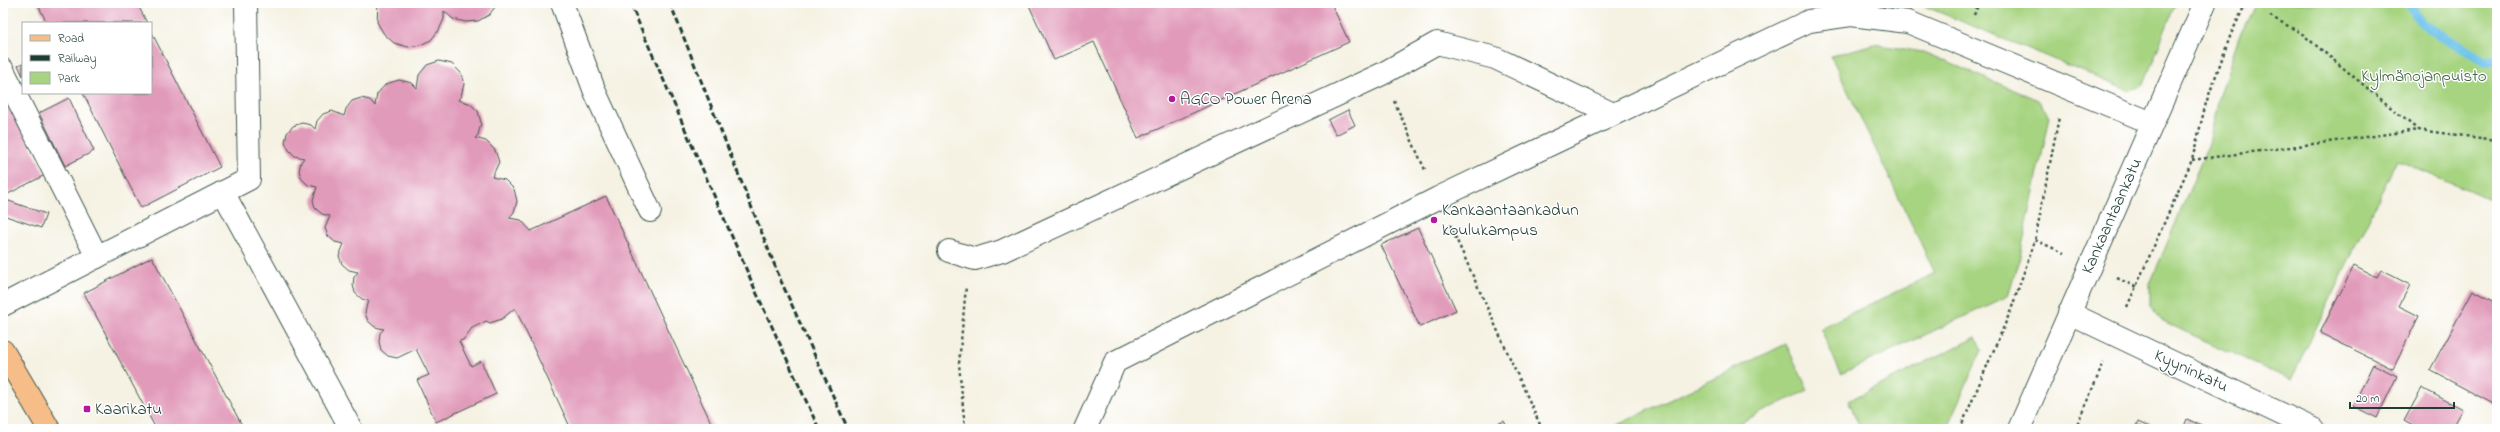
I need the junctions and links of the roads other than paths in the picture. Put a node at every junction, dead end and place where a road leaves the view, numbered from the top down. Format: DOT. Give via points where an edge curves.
graph roads {
  1 [pos="246,3"];
  2 [pos="562,3"];
  3 [pos="2205,3"];
  4 [pos="3,70"];
  5 [pos="1611,113"];
  6 [pos="2152,124"];
  7 [pos="223,192"];
  8 [pos="650,210"];
  9 [pos="949,251"];
  10 [pos="97,257"];
  11 [pos="3,305"];
  12 [pos="2069,313"];
  13 [pos="3,351"];
  14 [pos="49,429"];
  15 [pos="351,429"];
  16 [pos="1085,429"];
  17 [pos="2019,429"];
  18 [pos="2313,429"];
  1 -- 7 [label="street" via="249,179"];
  2 -- 8 [label="street" via="595,92"];
  3 -- 6 [label="street, Kankaantaankatu"];
  4 -- 10 [label="street"];
  5 -- 6 [label="street" via="1809,21 1851,15 1908,22"];
  5 -- 9 [label="street" via="1495,58 1437,43 1382,74 1039,234 975,259"];
  5 -- 16 [label="street" via="1114,362"];
  6 -- 12 [label="street, Kankaantaankatu"];
  7 -- 10 [label="street"];
  7 -- 15 [label="street"];
  10 -- 11 [label="street"];
  12 -- 17 [label="street, Kankaantaankatu"];
  12 -- 18 [label="street, Kyyninkatu"];
  13 -- 14 [label="main road"];
}
